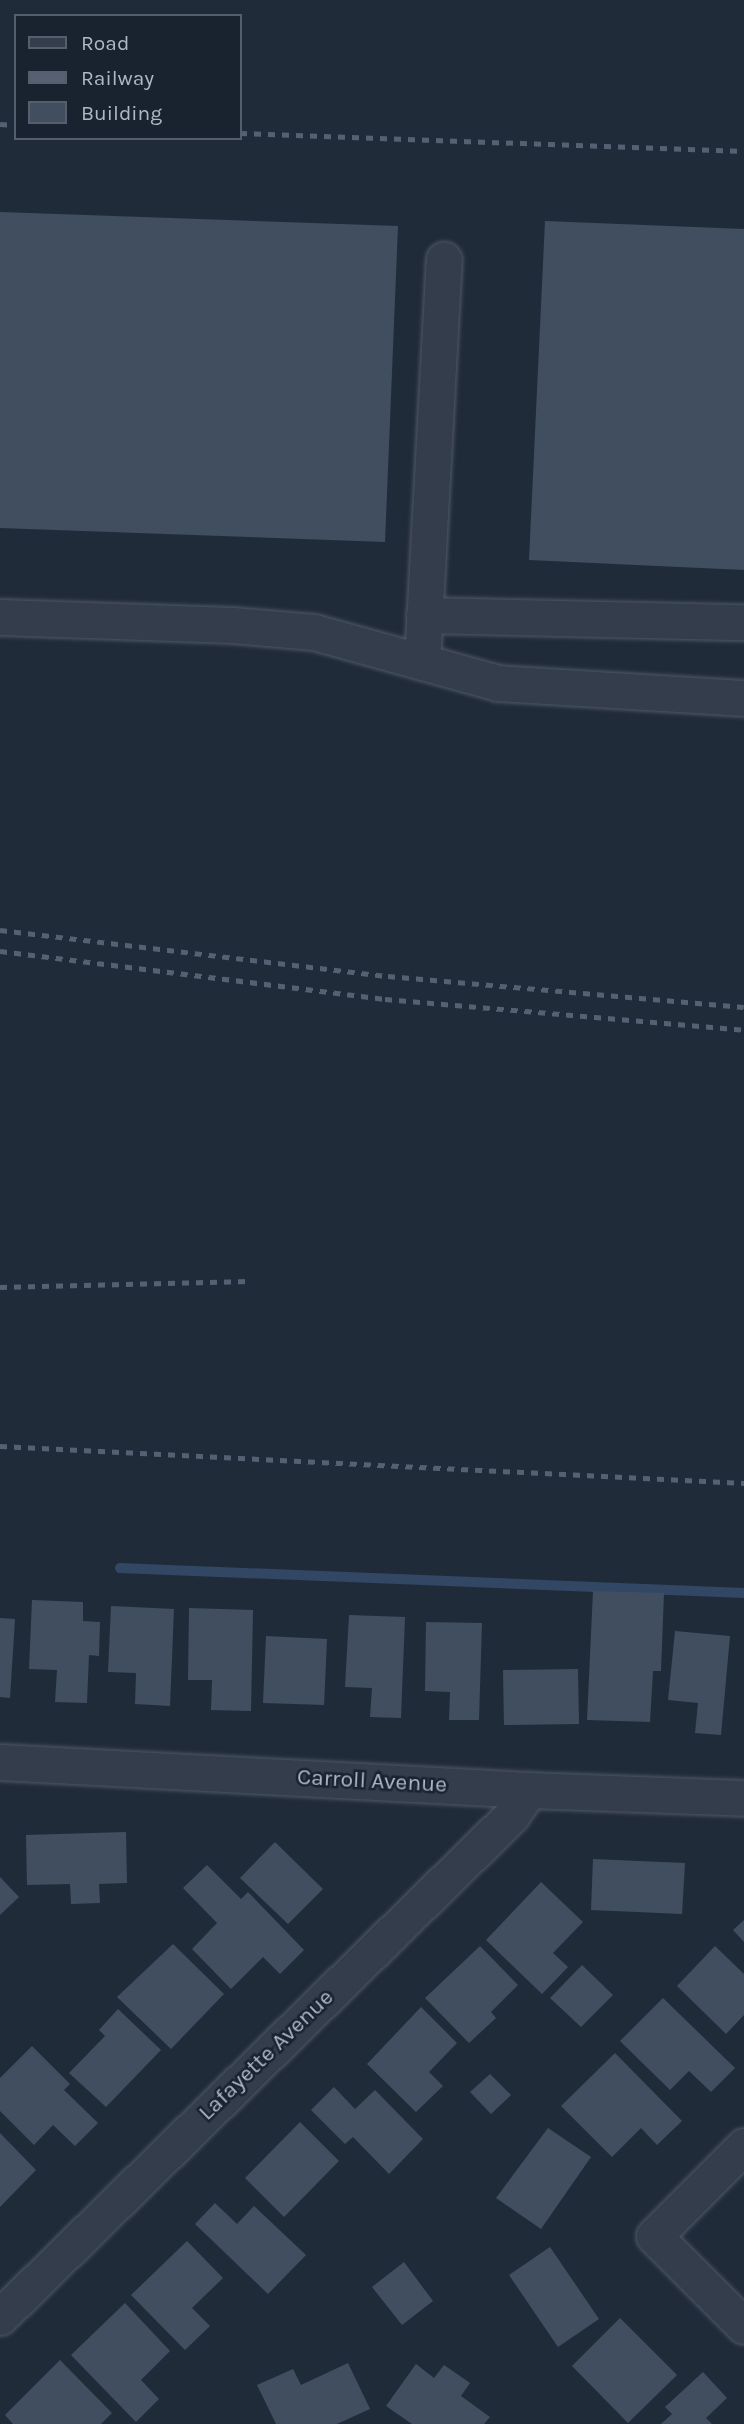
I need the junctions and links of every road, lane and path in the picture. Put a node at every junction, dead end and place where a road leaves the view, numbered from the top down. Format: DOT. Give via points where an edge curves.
graph roads {
  1 [pos="444,260"];
  2 [pos="424,615"];
  3 [pos="0,617"];
  4 [pos="744,622"];
  5 [pos="422,662"];
  6 [pos="744,698"];
  7 [pos="0,1762"];
  8 [pos="529,1790"];
  9 [pos="744,1798"];
  10 [pos="744,2146"];
  11 [pos="0,2317"];
  12 [pos="744,2326"];
  1 -- 2 [label="street"];
  2 -- 4 [label="street"];
  2 -- 5 [label="street"];
  3 -- 5 [label="street" via="314,632"];
  5 -- 6 [label="street" via="498,683"];
  7 -- 8 [label="street, Carroll Avenue"];
  8 -- 9 [label="street, Carroll Avenue"];
  8 -- 11 [label="street, Lafayette Avenue" via="511,1816"];
  10 -- 12 [label="street" via="654,2236"];
}
